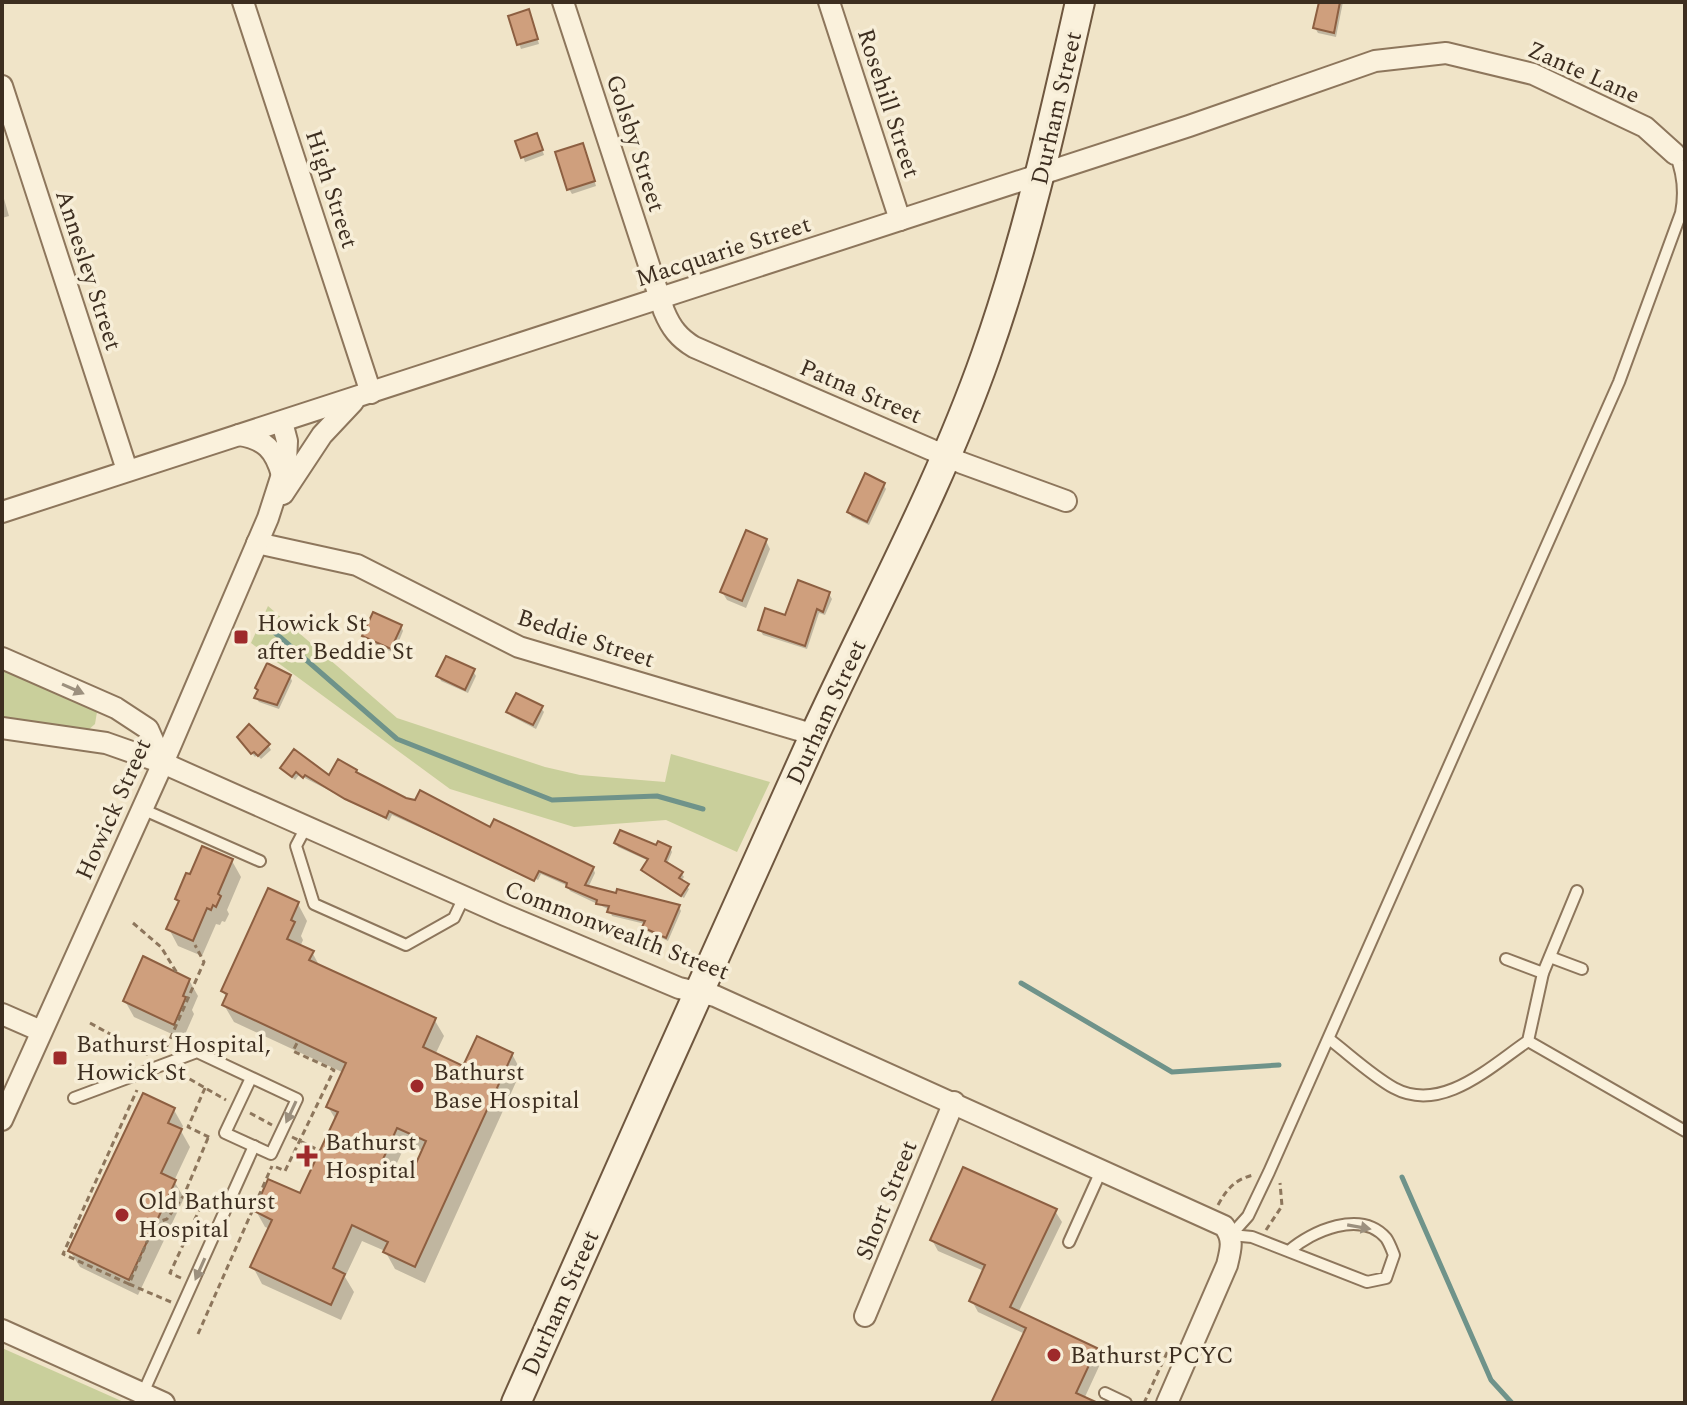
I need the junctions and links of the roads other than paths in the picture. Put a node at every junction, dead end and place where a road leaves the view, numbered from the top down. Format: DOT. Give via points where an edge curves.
graph roads {
  1 [pos="243,2"];
  2 [pos="563,2"];
  3 [pos="829,2"];
  4 [pos="1080,2"];
  5 [pos="1463,56"];
  6 [pos="2,86"];
  7 [pos="1675,154"];
  8 [pos="1041,174"];
  9 [pos="900,220"];
  10 [pos="660,299"];
  11 [pos="366,394"];
  12 [pos="291,419"];
  13 [pos="239,435"];
  14 [pos="946,456"];
  15 [pos="305,459"];
  16 [pos="127,470"];
  17 [pos="282,475"];
  18 [pos="1066,501"];
  19 [pos="2,512"];
  20 [pos="268,518"];
  21 [pos="257,543"];
  22 [pos="2,658"];
  23 [pos="116,708"];
  24 [pos="2,728"];
  25 [pos="815,735"];
  26 [pos="106,743"];
  27 [pos="163,763"];
  28 [pos="142,809"];
  29 [pos="306,827"];
  30 [pos="260,861"];
  31 [pos="1577,891"];
  32 [pos="464,897"];
  33 [pos="1550,957"];
  34 [pos="1506,959"];
  35 [pos="1582,969"];
  36 [pos="1543,973"];
  37 [pos="699,992"];
  38 [pos="2,1014"];
  39 [pos="41,1031"];
  40 [pos="1329,1039"];
  41 [pos="1528,1041"];
  42 [pos="251,1078"];
  43 [pos="74,1098"];
  44 [pos="954,1102"];
  45 [pos="2,1120"];
  46 [pos="1685,1131"];
  47 [pos="252,1151"];
  48 [pos="1101,1171"];
  49 [pos="1231,1235"];
  50 [pos="1069,1242"];
  51 [pos="1289,1251"];
  52 [pos="865,1316"];
  53 [pos="2,1330"];
  54 [pos="143,1393"];
  55 [pos="1105,1393"];
  56 [pos="164,1403"];
  57 [pos="516,1403"];
  58 [pos="1126,1403"];
  59 [pos="1167,1403"];
  1 -- 11 [label="street, High Street"];
  2 -- 10 [label="street, Golsby Street"];
  3 -- 9 [label="street, Rosehill Street"];
  4 -- 8 [label="main road, Durham Street"];
  5 -- 7 [label="street, Zante Lane" via="1533,74 1645,127"];
  5 -- 8 [label="street, Macquarie Street" via="1427,53 1375,61"];
  6 -- 16 [label="street, Annesley Street"];
  7 -- 40 [label="lane" via="1684,196 1681,213 1619,382"];
  8 -- 9 [label="street, Macquarie Street"];
  8 -- 14 [label="main road, Durham Street" via="1015,270"];
  9 -- 10 [label="street, Macquarie Street"];
  10 -- 11 [label="street, Macquarie Street"];
  10 -- 14 [label="street, Patna Street" via="673,330 694,347"];
  11 -- 12 [label="street, Macquarie Street"];
  11 -- 15 [label="street, Howick Street" via="333,421"];
  12 -- 13 [label="street, Macquarie Street"];
  12 -- 15 [label="street" via="307,439"];
  12 -- 17 [label="street, Howick Street"];
  13 -- 16 [label="street, Macquarie Street"];
  13 -- 17 [label="street" via="267,444"];
  14 -- 18 [label="street, Patna Street"];
  14 -- 25 [label="main road, Durham Street"];
  15 -- 20 [label="street, Howick Street"];
  16 -- 19 [label="street, Macquarie Street"];
  17 -- 20 [label="street, Howick Street"];
  20 -- 21 [label="street, Howick Street"];
  21 -- 25 [label="street, Beddie Street" via="357,565 519,647"];
  21 -- 27 [label="street, Howick Street"];
  22 -- 23 [label="street, one-way"];
  23 -- 26 [label="street"];
  23 -- 27 [label="street" via="148,729"];
  24 -- 26 [label="street, Commonwealth Street"];
  25 -- 37 [label="main road, Durham Street"];
  26 -- 27 [label="street, Commonwealth Street"];
  27 -- 28 [label="street, Howick Street"];
  27 -- 29 [label="street, Commonwealth Street"];
  28 -- 30 [label="lane"];
  28 -- 39 [label="street, Howick Street"];
  29 -- 32 [label="street, Commonwealth Street"];
  29 -- 32 [label="lane" via="296,846 314,904 406,945 454,918"];
  31 -- 33 [label="lane"];
  32 -- 37 [label="street, Commonwealth Street"];
  33 -- 35 [label="lane"];
  33 -- 36 [label="lane"];
  34 -- 36 [label="lane"];
  36 -- 41 [label="lane"];
  37 -- 44 [label="street, Commonwealth Street"];
  37 -- 57 [label="main road, Durham Street"];
  38 -- 39 [label="street"];
  39 -- 45 [label="street, Howick Street"];
  40 -- 41 [label="lane" via="1395,1089 1420,1097 1439,1095 1468,1081"];
  40 -- 49 [label="lane" via="1248,1216"];
  41 -- 46 [label="lane"];
  42 -- 43 [label="lane" via="197,1052"];
  42 -- 47 [label="lane" via="225,1133"];
  42 -- 47 [label="lane, one-way" via="297,1099 271,1154"];
  44 -- 48 [label="street, Commonwealth Street"];
  44 -- 52 [label="street, Short Street"];
  47 -- 54 [label="lane, one-way"];
  48 -- 49 [label="street, Commonwealth Street" via="1224,1226"];
  48 -- 50 [label="lane"];
  49 -- 51 [label="lane"];
  49 -- 59 [label="street" via="1227,1265"];
  51 -- 51 [label="lane, one-way" via="1306,1236 1348,1223 1368,1226 1386,1238 1394,1255 1386,1278 1367,1282"];
  53 -- 54 [label="street"];
  54 -- 56 [label="street"];
  55 -- 58 [label="lane"];
}
